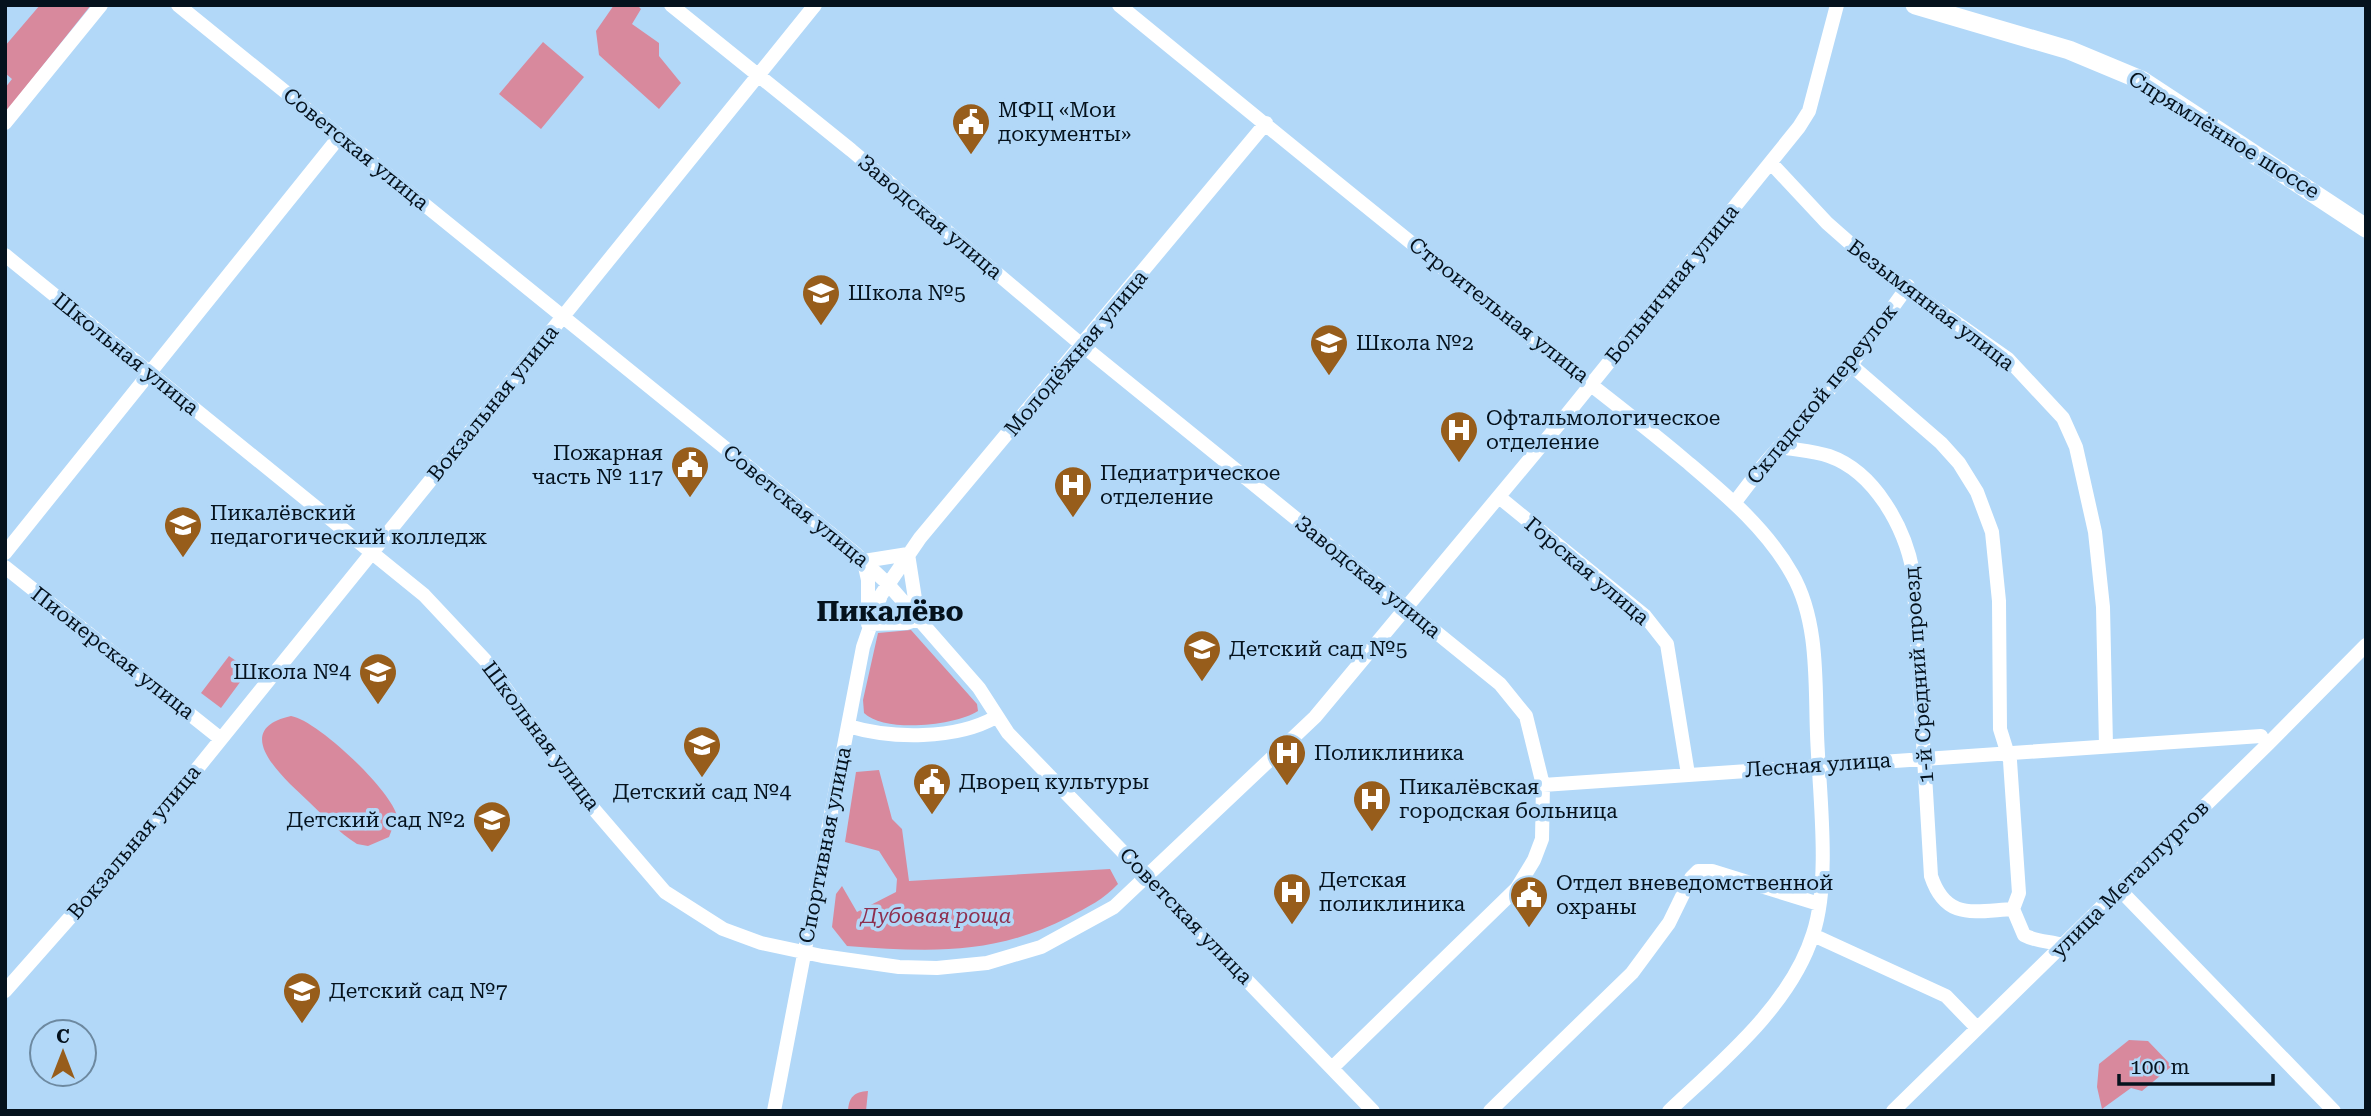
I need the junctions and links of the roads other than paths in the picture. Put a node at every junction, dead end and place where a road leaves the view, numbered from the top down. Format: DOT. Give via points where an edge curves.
graph roads {
  1 [pos="100,5"];
  2 [pos="178,5"];
  3 [pos="671,5"];
  4 [pos="815,5"];
  5 [pos="1119,5"];
  6 [pos="1837,5"];
  7 [pos="1922,6"];
  8 [pos="757,75"];
  9 [pos="5,123"];
  10 [pos="1266,123"];
  11 [pos="340,136"];
  12 [pos="1771,163"];
  13 [pos="2366,228"];
  14 [pos="5,255"];
  15 [pos="1908,286"];
  16 [pos="563,317"];
  17 [pos="1083,346"];
  18 [pos="1851,365"];
  19 [pos="150,374"];
  20 [pos="1591,384"];
  21 [pos="1781,447"];
  22 [pos="1499,497"];
  23 [pos="1735,502"];
  24 [pos="372,552"];
  25 [pos="5,553"];
  26 [pos="908,554"];
  27 [pos="864,561"];
  28 [pos="5,567"];
  29 [pos="887,583"];
  30 [pos="1408,608"];
  31 [pos="918,619"];
  32 [pos="868,624"];
  33 [pos="2366,645"];
  34 [pos="996,717"];
  35 [pos="848,726"];
  36 [pos="2261,737"];
  37 [pos="221,738"];
  38 [pos="2106,746"];
  39 [pos="2007,752"];
  40 [pos="1925,757"];
  41 [pos="1818,766"];
  42 [pos="1688,774"];
  43 [pos="1543,785"];
  44 [pos="1147,875"];
  45 [pos="2120,890"];
  46 [pos="1819,905"];
  47 [pos="2013,909"];
  48 [pos="1813,935"];
  49 [pos="2063,945"];
  50 [pos="805,953"];
  51 [pos="5,991"];
  52 [pos="1977,1028"];
  53 [pos="1332,1068"];
  54 [pos="774,1111"];
  55 [pos="1373,1111"];
  56 [pos="1490,1111"];
  57 [pos="1669,1111"];
  58 [pos="1893,1111"];
  59 [pos="2334,1111"];
  1 -- 9 [label="street"];
  2 -- 11 [label="street, Советская улица"];
  3 -- 8 [label="street, Заводская улица"];
  4 -- 8 [label="street, Вокзальная улица"];
  5 -- 10 [label="street, Строительная улица"];
  6 -- 12 [label="street, Больничная улица" via="1809,111"];
  7 -- 13 [label="main road, Спрямлённое шоссе" via="2069,50 2141,80"];
  8 -- 16 [label="street, Вокзальная улица"];
  8 -- 17 [label="street, Заводская улица"];
  10 -- 17 [label="street, Молодёжная улица"];
  10 -- 20 [label="street, Строительная улица"];
  11 -- 16 [label="street, Советская улица"];
  11 -- 19 [label="street"];
  12 -- 15 [label="street, Безымянная улица" via="1877,268"];
  12 -- 20 [label="street, Больничная улица"];
  14 -- 19 [label="street, Школьная улица"];
  15 -- 18 [label="street, Складской переулок"];
  15 -- 38 [label="street, Безымянная улица" via="2008,359 2063,418 2072,438 2088,492 2103,607"];
  16 -- 24 [label="street, Вокзальная улица"];
  16 -- 27 [label="street, Советская улица"];
  17 -- 26 [label="street, Молодёжная улица"];
  17 -- 30 [label="street, Заводская улица"];
  18 -- 21 [label="street, Складской переулок"];
  18 -- 39 [label="street" via="1941,443 1977,492 1992,532 1999,601 2000,729"];
  19 -- 24 [label="street, Школьная улица"];
  19 -- 25 [label="street"];
  20 -- 22 [label="street, Больничная улица"];
  20 -- 23 [label="street, Строительная улица"];
  21 -- 23 [label="street, Складской переулок"];
  21 -- 40 [label="street, 1-й Средний проезд" via="1830,457 1853,470 1887,506 1902,530 1913,572"];
  22 -- 30 [label="street, Больничная улица"];
  22 -- 42 [label="street, Горская улица" via="1645,616 1667,644"];
  23 -- 41 [label="street, Строительная улица" via="1773,545 1794,578 1808,618"];
  24 -- 37 [label="street, Вокзальная улица"];
  24 -- 50 [label="street, Школьная улица" via="424,594 485,660 592,807 665,892 723,929"];
  26 -- 27 [label="street"];
  26 -- 29 [label="street, Молодёжная улица"];
  26 -- 31 [label="street"];
  27 -- 29 [label="street, Советская улица"];
  27 -- 32 [label="street"];
  28 -- 37 [label="street, Пионерская улица"];
  29 -- 31 [label="street, Советская улица"];
  29 -- 32 [label="street, Спортивная улица"];
  30 -- 43 [label="street, Заводская улица" via="1500,684 1526,716"];
  30 -- 44 [label="street, Больничная улица" via="1315,717"];
  31 -- 32 [label="street"];
  31 -- 34 [label="street, Советская улица" via="979,688"];
  32 -- 35 [label="street, Спортивная улица"];
  33 -- 45 [label="street, улица Металлургов"];
  34 -- 35 [label="street" via="951,731 895,736"];
  34 -- 44 [label="street, Советская улица"];
  35 -- 50 [label="street, Спортивная улица"];
  36 -- 38 [label="street, Лесная улица"];
  37 -- 51 [label="street, Вокзальная улица" via="150,827"];
  38 -- 39 [label="street, Лесная улица"];
  39 -- 40 [label="street, Лесная улица"];
  39 -- 47 [label="street" via="2018,893"];
  40 -- 41 [label="street, Лесная улица"];
  40 -- 47 [label="street, 1-й Средний проезд" via="1931,876 1936,888 1952,908"];
  41 -- 42 [label="street, Лесная улица"];
  41 -- 46 [label="street, Строительная улица" via="1822,824"];
  42 -- 43 [label="street, Лесная улица"];
  43 -- 53 [label="street, Заводская улица" via="1542,839 1517,888"];
  44 -- 50 [label="street, Школьная улица" via="1114,907 1082,927 1041,947 987,963 899,967"];
  44 -- 53 [label="street, Советская улица"];
  45 -- 49 [label="street, улица Металлургов"];
  45 -- 59 [label="street"];
  46 -- 48 [label="street, Строительная улица"];
  46 -- 56 [label="street" via="1713,871 1698,871 1690,878 1669,923 1632,973"];
  47 -- 49 [label="street" via="2024,935"];
  48 -- 52 [label="street" via="1946,996"];
  48 -- 57 [label="street, Строительная улица" via="1782,993 1751,1034"];
  49 -- 52 [label="street, улица Металлургов"];
  50 -- 54 [label="street, Спортивная улица"];
  52 -- 58 [label="street, улица Металлургов"];
  53 -- 55 [label="street, Советская улица"];
}
